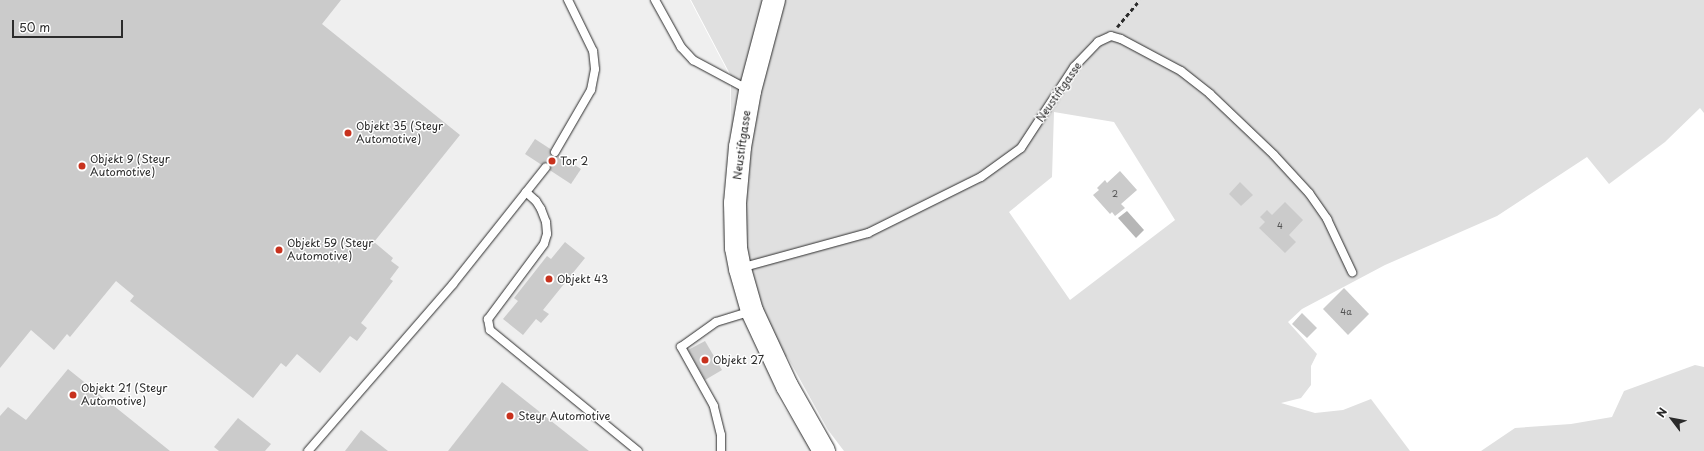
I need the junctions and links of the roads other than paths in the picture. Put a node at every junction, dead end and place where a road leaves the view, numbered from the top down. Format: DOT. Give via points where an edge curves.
graph roads {
  1 [pos="568,0"];
  2 [pos="655,0"];
  3 [pos="774,0"];
  4 [pos="750,91"];
  5 [pos="555,152"];
  6 [pos="546,167"];
  7 [pos="526,192"];
  8 [pos="740,268"];
  9 [pos="1352,272"];
  10 [pos="752,311"];
  11 [pos="308,451"];
  12 [pos="638,451"];
  13 [pos="721,451"];
  14 [pos="824,451"];
  1 -- 5 [label="lane" via="593,51 595,69 591,90"];
  2 -- 4 [label="lane" via="681,47 692,60"];
  3 -- 4 [label="street, Neustiftgasse"];
  4 -- 8 [label="street, Neustiftgasse" via="740,147 735,203 736,248"];
  6 -- 7 [label="lane"];
  7 -- 11 [label="lane" via="453,284"];
  7 -- 12 [label="lane" via="541,209 547,234 544,244 488,319 490,330"];
  8 -- 9 [label="lane, Neustiftgasse" via="868,233 982,177 1021,148 1074,67 1098,42 1111,36 1181,71 1210,94 1274,155 1327,219"];
  8 -- 10 [label="street, Neustiftgasse"];
  10 -- 13 [label="lane" via="716,322 681,347 714,406 721,435"];
  10 -- 14 [label="street, Neustiftgasse" via="787,386"];
}
